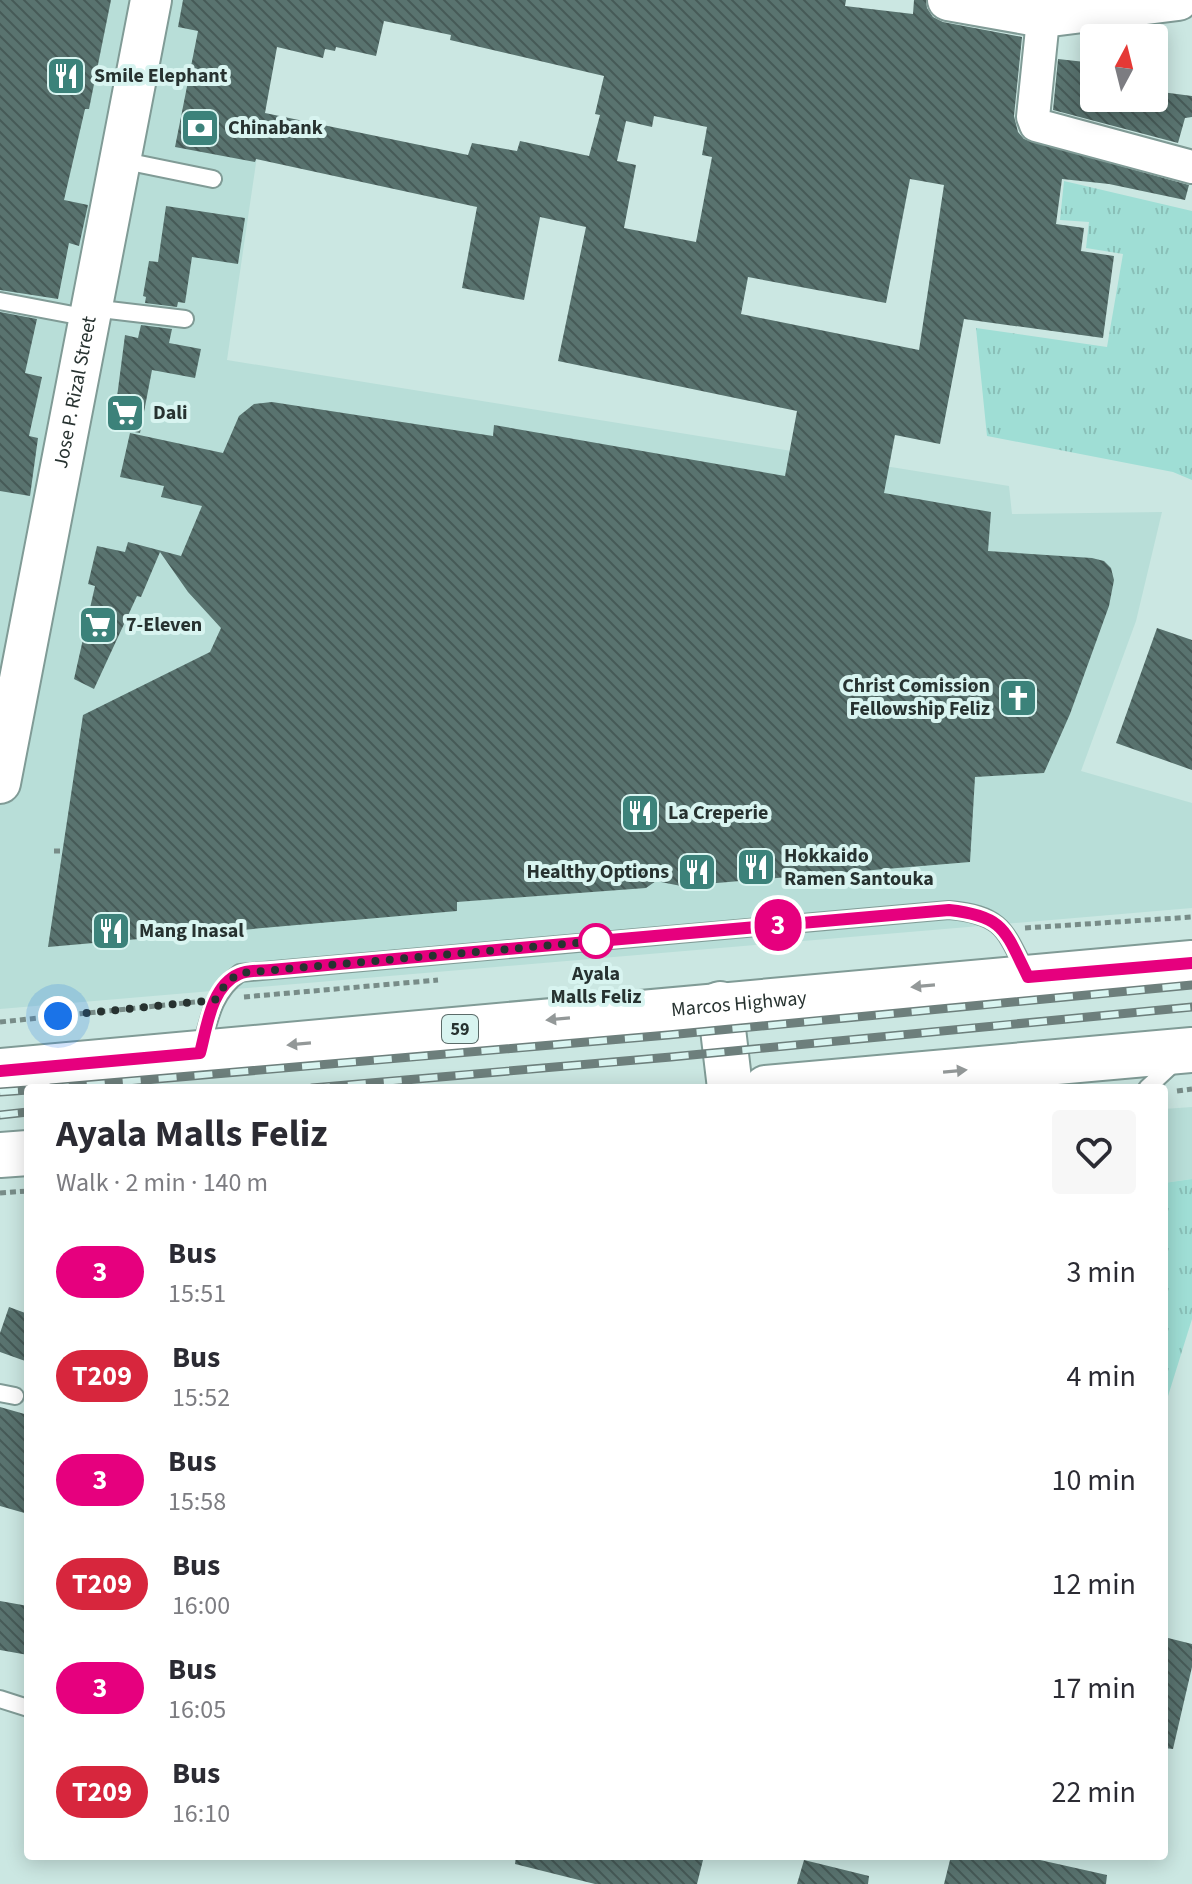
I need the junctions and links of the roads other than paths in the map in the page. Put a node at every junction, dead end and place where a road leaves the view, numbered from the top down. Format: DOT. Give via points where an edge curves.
graph roads {
  1 [pos="151,0"];
  2 [pos="948,0"];
  3 [pos="1178,0"];
  4 [pos="1044,8"];
  5 [pos="120,160"];
  6 [pos="1192,167"];
  7 [pos="213,179"];
  8 [pos="0,301"];
  9 [pos="91,313"];
  10 [pos="185,319"];
  11 [pos="5,725"];
  12 [pos="0,783"];
  13 [pos="1192,963"];
  14 [pos="1028,977"];
  15 [pos="720,1004"];
  16 [pos="1190,1050"];
  17 [pos="200,1053"];
  18 [pos="0,1071"];
  19 [pos="730,1084"];
  20 [pos="811,1084"];
  21 [pos="1152,1084"];
  22 [pos="24,1153"];
  23 [pos="0,1155"];
  24 [pos="0,1699"];
  25 [pos="24,1707"];
  1 -- 5 [label="street, Jose P. Rizal Street"];
  2 -- 4 [label="street"];
  3 -- 4 [label="street"];
  4 -- 6 [label="street" via="1036,125"];
  5 -- 7 [label="lane"];
  5 -- 9 [label="street, Jose P. Rizal Street"];
  8 -- 9 [label="lane"];
  9 -- 10 [label="lane"];
  9 -- 11 [label="street, Jose P. Rizal Street"];
  11 -- 12 [label="street, Jose P. Rizal Street"];
  13 -- 14 [label="main road, Marcos Highway / 59"];
  14 -- 15 [label="main road, Marcos Highway / 59, one-way"];
  14 -- 17 [label="lane" via="1004,929 976,913 949,910 240,973 215,1000"];
  15 -- 17 [label="main road, Marcos Highway / 59, one-way"];
  15 -- 19 [label="main road"];
  20 -- 16 [label="main road, one-way"];
  16 -- 21 [label="lane"];
  17 -- 18 [label="main road, Marcos Highway / 59"];
  22 -- 23 [label="main road"];
  24 -- 25 [label="lane"];
}
